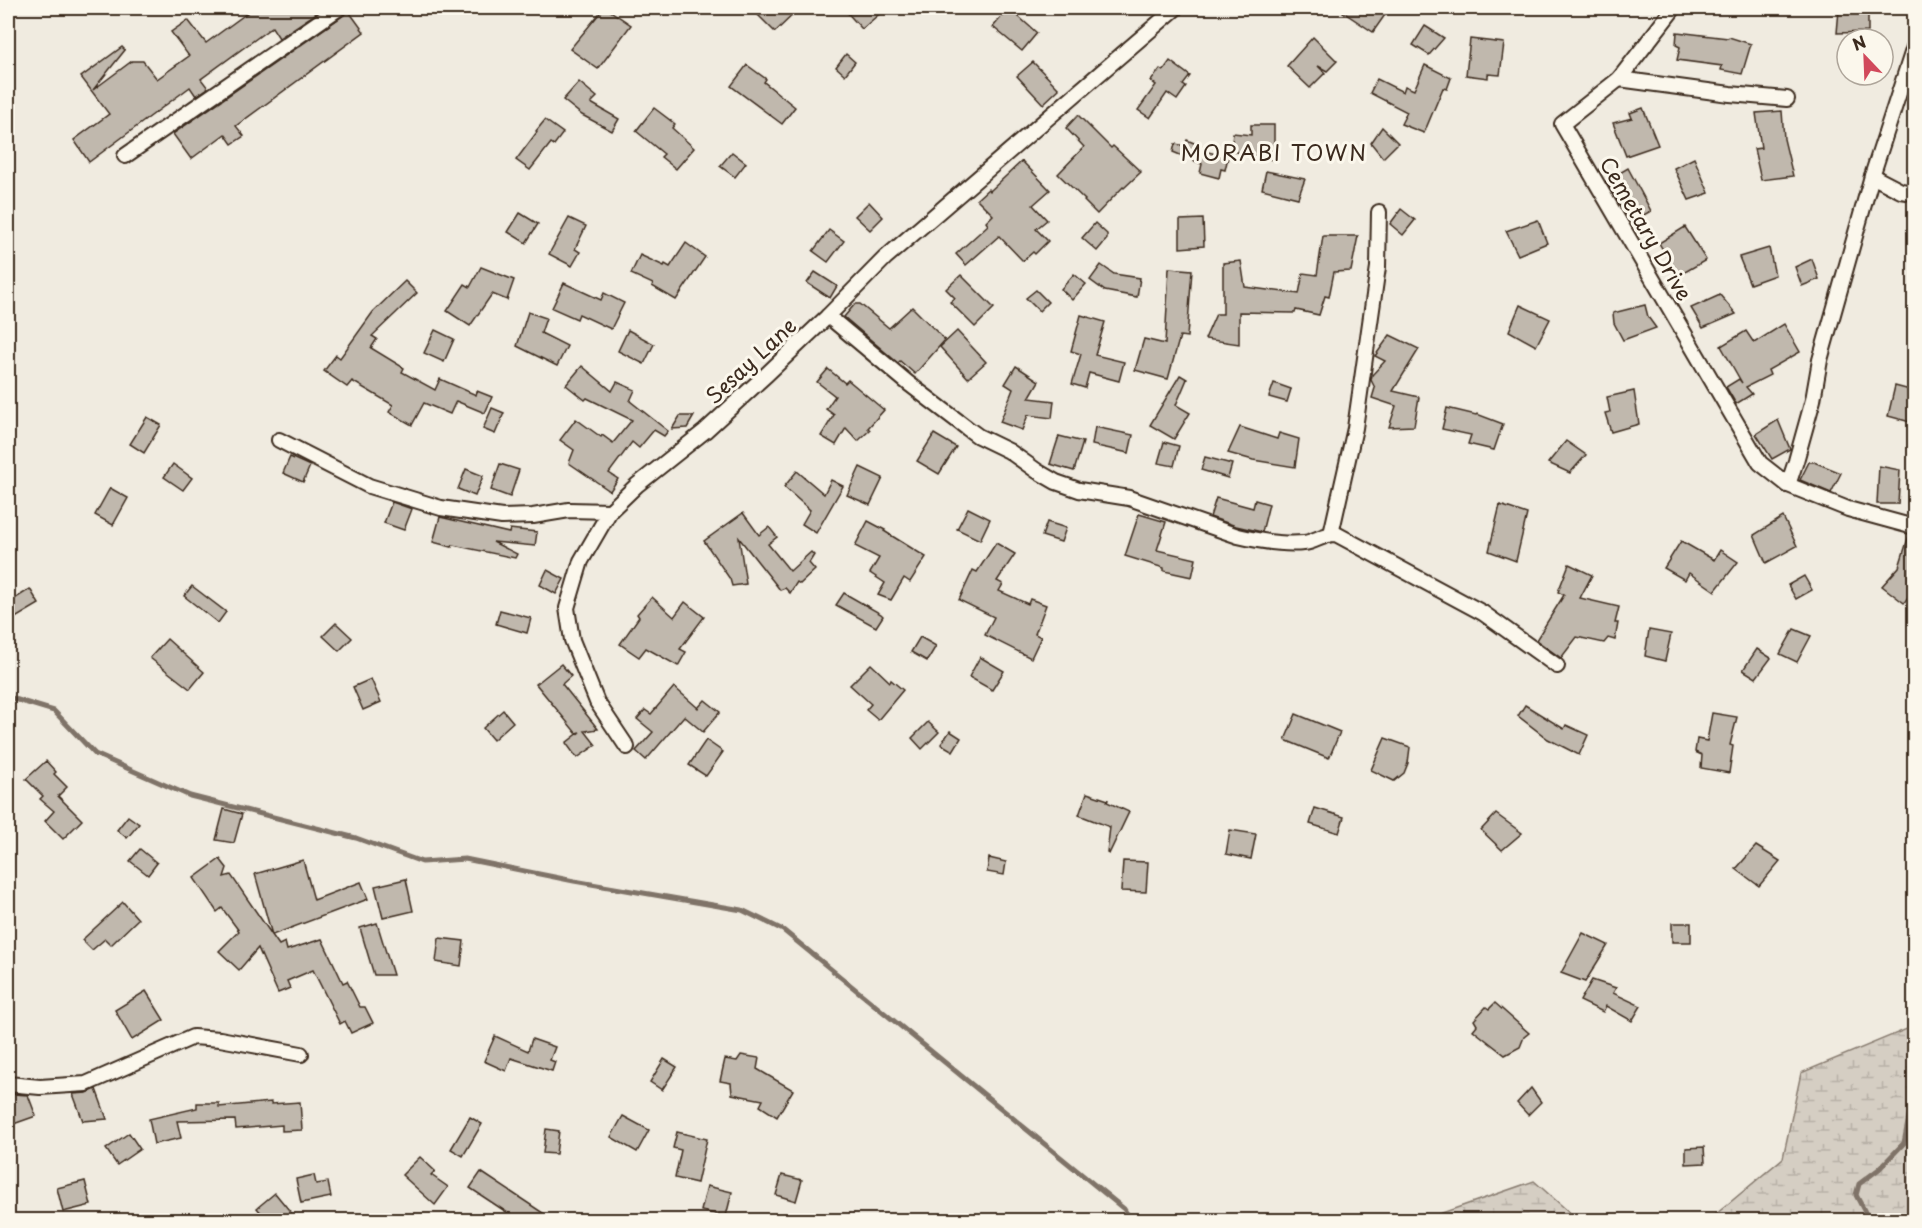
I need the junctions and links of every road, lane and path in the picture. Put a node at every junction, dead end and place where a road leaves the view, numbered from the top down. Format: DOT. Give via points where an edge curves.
graph roads {
  1 [pos="339,8"];
  2 [pos="1176,8"];
  3 [pos="1674,8"];
  4 [pos="1914,47"];
  5 [pos="1619,79"];
  6 [pos="1787,99"];
  7 [pos="125,156"];
  8 [pos="1872,176"];
  9 [pos="1914,193"];
  10 [pos="1379,212"];
  11 [pos="828,316"];
  12 [pos="279,440"];
  13 [pos="1788,485"];
  14 [pos="610,511"];
  15 [pos="1914,527"];
  16 [pos="1331,534"];
  17 [pos="1557,666"];
  18 [pos="627,747"];
  19 [pos="301,1054"];
  20 [pos="8,1084"];
  1 -- 7 [label="street"];
  2 -- 11 [label="street, Sesay Lane" via="885,258"];
  3 -- 5 [label="street, Cemetary Drive"];
  4 -- 8 [label="street"];
  5 -- 6 [label="street"];
  5 -- 13 [label="street, Cemetary Drive" via="1562,123 1760,462"];
  8 -- 9 [label="street" via="1901,191"];
  8 -- 13 [label="street"];
  10 -- 16 [label="street" via="1378,267 1357,417"];
  11 -- 14 [label="street, Sesay Lane"];
  11 -- 16 [label="street" via="967,428 1056,482 1129,498 1255,540 1305,543"];
  12 -- 14 [label="street" via="369,486 441,508 502,517 569,510"];
  13 -- 15 [label="street" via="1848,509"];
  14 -- 18 [label="street, Sesay Lane" via="581,561 567,608 572,640 597,702"];
  16 -- 17 [label="street" via="1483,613"];
  19 -- 20 [label="street" via="193,1038 86,1084"];
}
